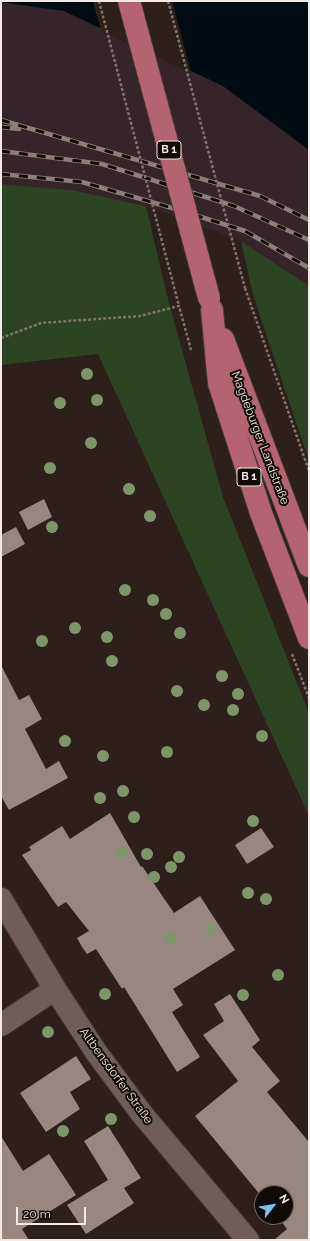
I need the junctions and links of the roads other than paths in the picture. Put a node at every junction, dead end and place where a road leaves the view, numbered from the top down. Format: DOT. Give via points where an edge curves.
graph roads {
  1 [pos="129,1"];
  2 [pos="210,304"];
  3 [pos="309,566"];
  4 [pos="309,638"];
  5 [pos="1,899"];
  6 [pos="55,989"];
  7 [pos="1,1025"];
  8 [pos="248,1240"];
  1 -- 2 [label="main road, Magdeburger Landstraße / B 1, bridge"];
  2 -- 3 [label="main road, Magdeburger Landstraße / B 1"];
  2 -- 4 [label="main road, Magdeburger Landstraße / B 1" via="219,383 261,513"];
  5 -- 6 [label="street, Altbensdorfer Straße"];
  6 -- 7 [label="street"];
  6 -- 8 [label="street, Altbensdorfer Straße" via="96,1052 142,1114"];
}
